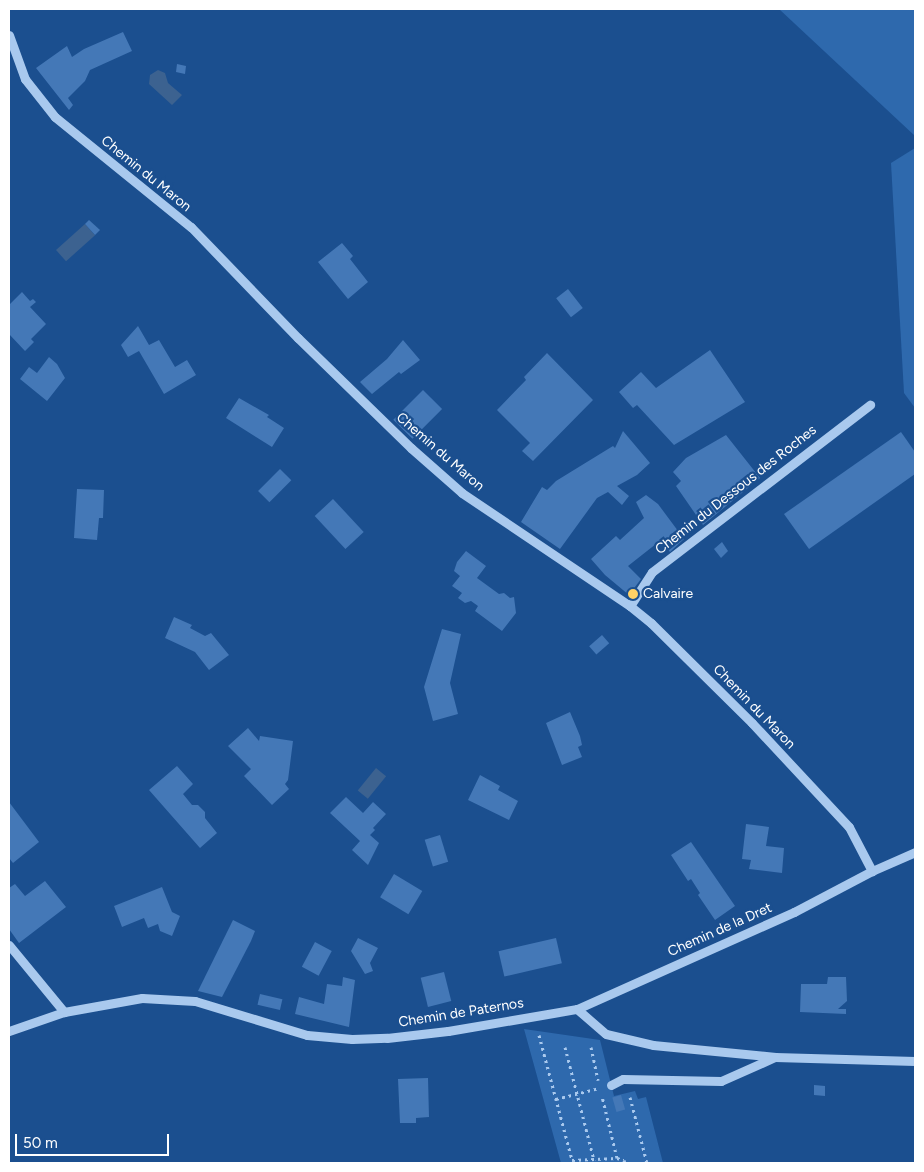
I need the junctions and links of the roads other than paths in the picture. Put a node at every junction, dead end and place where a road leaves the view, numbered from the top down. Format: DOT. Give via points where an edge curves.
graph roads {
  1 [pos="9,36"];
  2 [pos="870,405"];
  3 [pos="630,606"];
  4 [pos="915,852"];
  5 [pos="872,871"];
  6 [pos="9,945"];
  7 [pos="576,1008"];
  8 [pos="64,1012"];
  9 [pos="9,1031"];
  10 [pos="775,1057"];
  11 [pos="915,1061"];
  12 [pos="611,1085"];
  1 -- 3 [label="street, Chemin du Maron" via="25,79 55,117 190,227 298,338 462,494"];
  2 -- 3 [label="street, Chemin du Dessous des Roches" via="652,572"];
  3 -- 5 [label="street, Chemin du Maron" via="652,623 752,723 849,827"];
  4 -- 5 [label="street, Chemin de la Dret"];
  5 -- 7 [label="street, Chemin de la Dret" via="794,912"];
  6 -- 8 [label="street"];
  7 -- 8 [label="street, Chemin de Paternos" via="448,1031 352,1039 307,1035 195,1001 142,998"];
  7 -- 10 [label="street" via="606,1034 653,1045"];
  8 -- 9 [label="street, Chemin de Paternos"];
  10 -- 11 [label="street"];
  10 -- 12 [label="street" via="721,1082 623,1079"];
}
